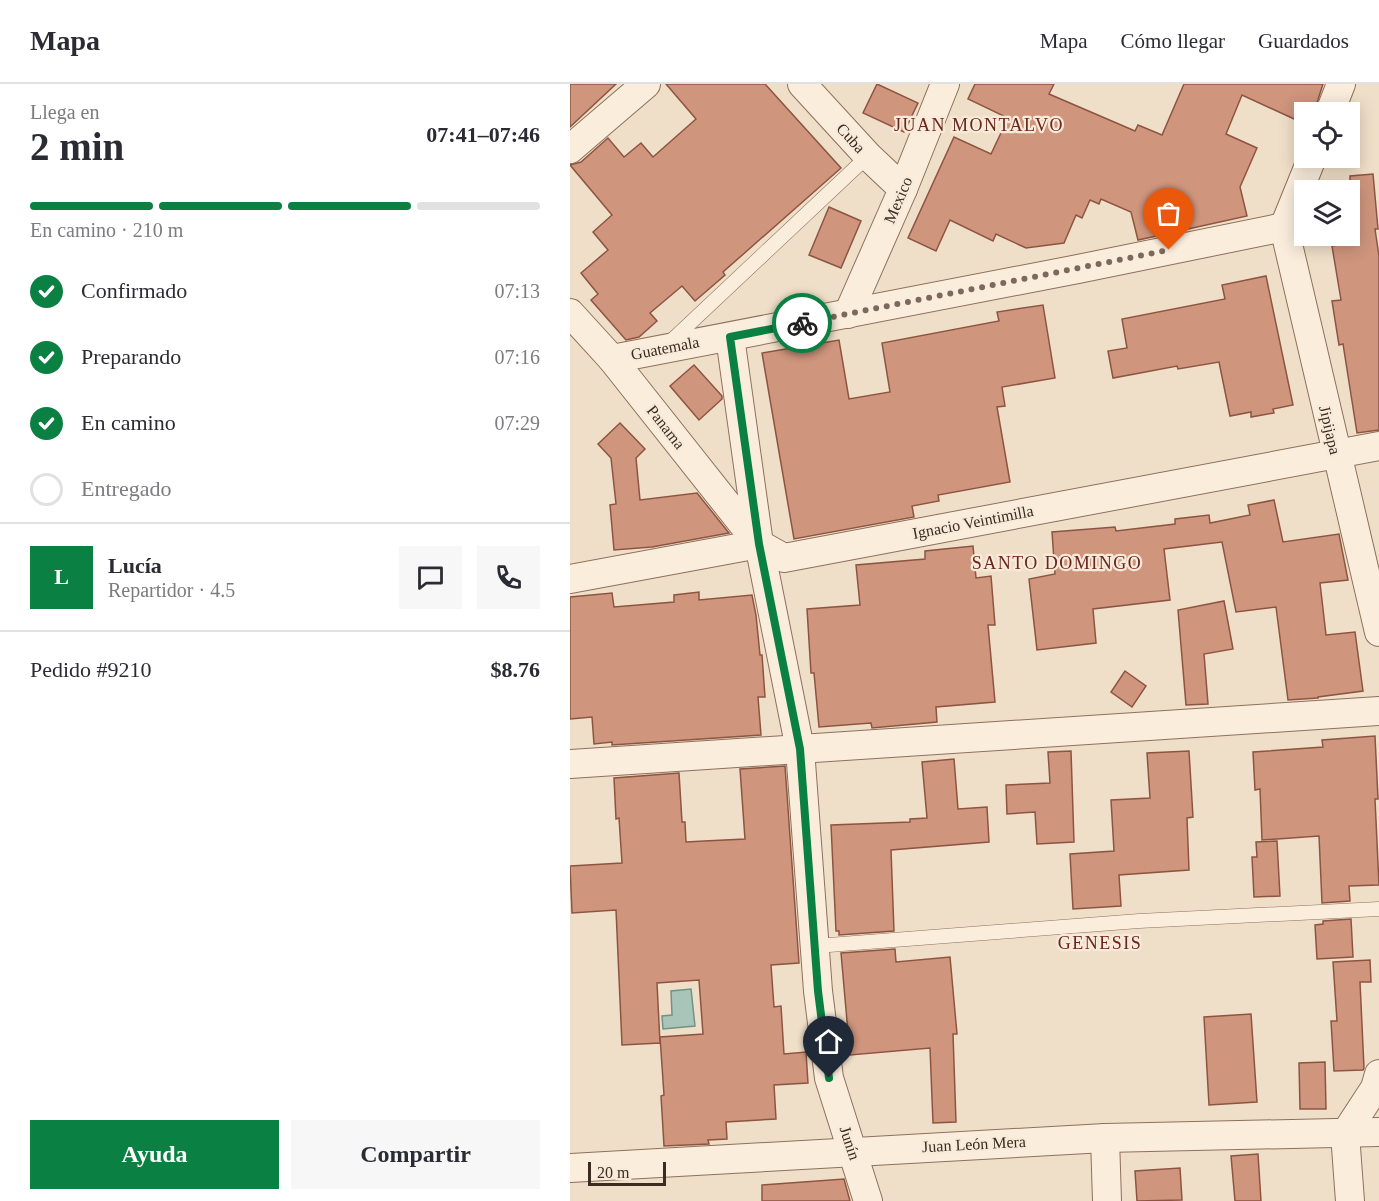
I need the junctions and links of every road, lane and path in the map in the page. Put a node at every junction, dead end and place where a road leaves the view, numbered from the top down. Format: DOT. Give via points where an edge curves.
graph roads {
  1 [pos="646,84"];
  2 [pos="802,84"];
  3 [pos="945,84"];
  4 [pos="1341,84"];
  5 [pos="1334,102"];
  6 [pos="570,149"];
  7 [pos="868,156"];
  8 [pos="1308,168"];
  9 [pos="903,189"];
  10 [pos="1284,227"];
  11 [pos="570,313"];
  12 [pos="848,314"];
  13 [pos="730,337"];
  14 [pos="663,348"];
  15 [pos="612,359"];
  16 [pos="1379,446"];
  17 [pos="1336,454"];
  18 [pos="759,544"];
  19 [pos="570,579"];
  20 [pos="1379,632"];
  21 [pos="1379,711"];
  22 [pos="800,749"];
  23 [pos="570,764"];
  24 [pos="1379,909"];
  25 [pos="816,946"];
  26 [pos="1379,1074"];
  27 [pos="1379,1132"];
  28 [pos="1346,1134"];
  29 [pos="1105,1138"];
  30 [pos="853,1151"];
  31 [pos="570,1168"];
  32 [pos="868,1201"];
  33 [pos="1107,1201"];
  34 [pos="1350,1201"];
  1 -- 6 [label="street"];
  2 -- 7 [label="street, Cuba"];
  3 -- 9 [label="street, Mexico"];
  4 -- 5 [label="street"];
  7 -- 9 [label="street, Cuba"];
  7 -- 14 [label="lane"];
  8 -- 10 [label="street"];
  9 -- 12 [label="street, Mexico"];
  10 -- 12 [label="street, Guatemala"];
  10 -- 17 [label="street, Jipijapa"];
  11 -- 15 [label="street, Panama"];
  12 -- 13 [label="street, Guatemala"];
  13 -- 14 [label="street, Guatemala"];
  13 -- 18 [label="street, Junín"];
  14 -- 15 [label="street, Guatemala"];
  15 -- 18 [label="street, Panama"];
  16 -- 17 [label="street, Ignacio Veintimilla"];
  17 -- 18 [label="street, Ignacio Veintimilla" via="783,558"];
  17 -- 20 [label="street, Jipijapa"];
  18 -- 19 [label="street"];
  18 -- 22 [label="street, Junín"];
  21 -- 22 [label="street"];
  22 -- 23 [label="street"];
  22 -- 25 [label="street, Junín"];
  24 -- 25 [label="lane" via="1139,921"];
  25 -- 30 [label="street, Junín" via="829,1078"];
  26 -- 28 [label="street" via="1375,1088"];
  27 -- 28 [label="street, Juan León Mera"];
  28 -- 29 [label="street, Juan León Mera"];
  28 -- 34 [label="street"];
  29 -- 30 [label="street, Juan León Mera"];
  29 -- 33 [label="street"];
  30 -- 31 [label="street, Juan León Mera"];
  30 -- 32 [label="street, Junín"];
}
